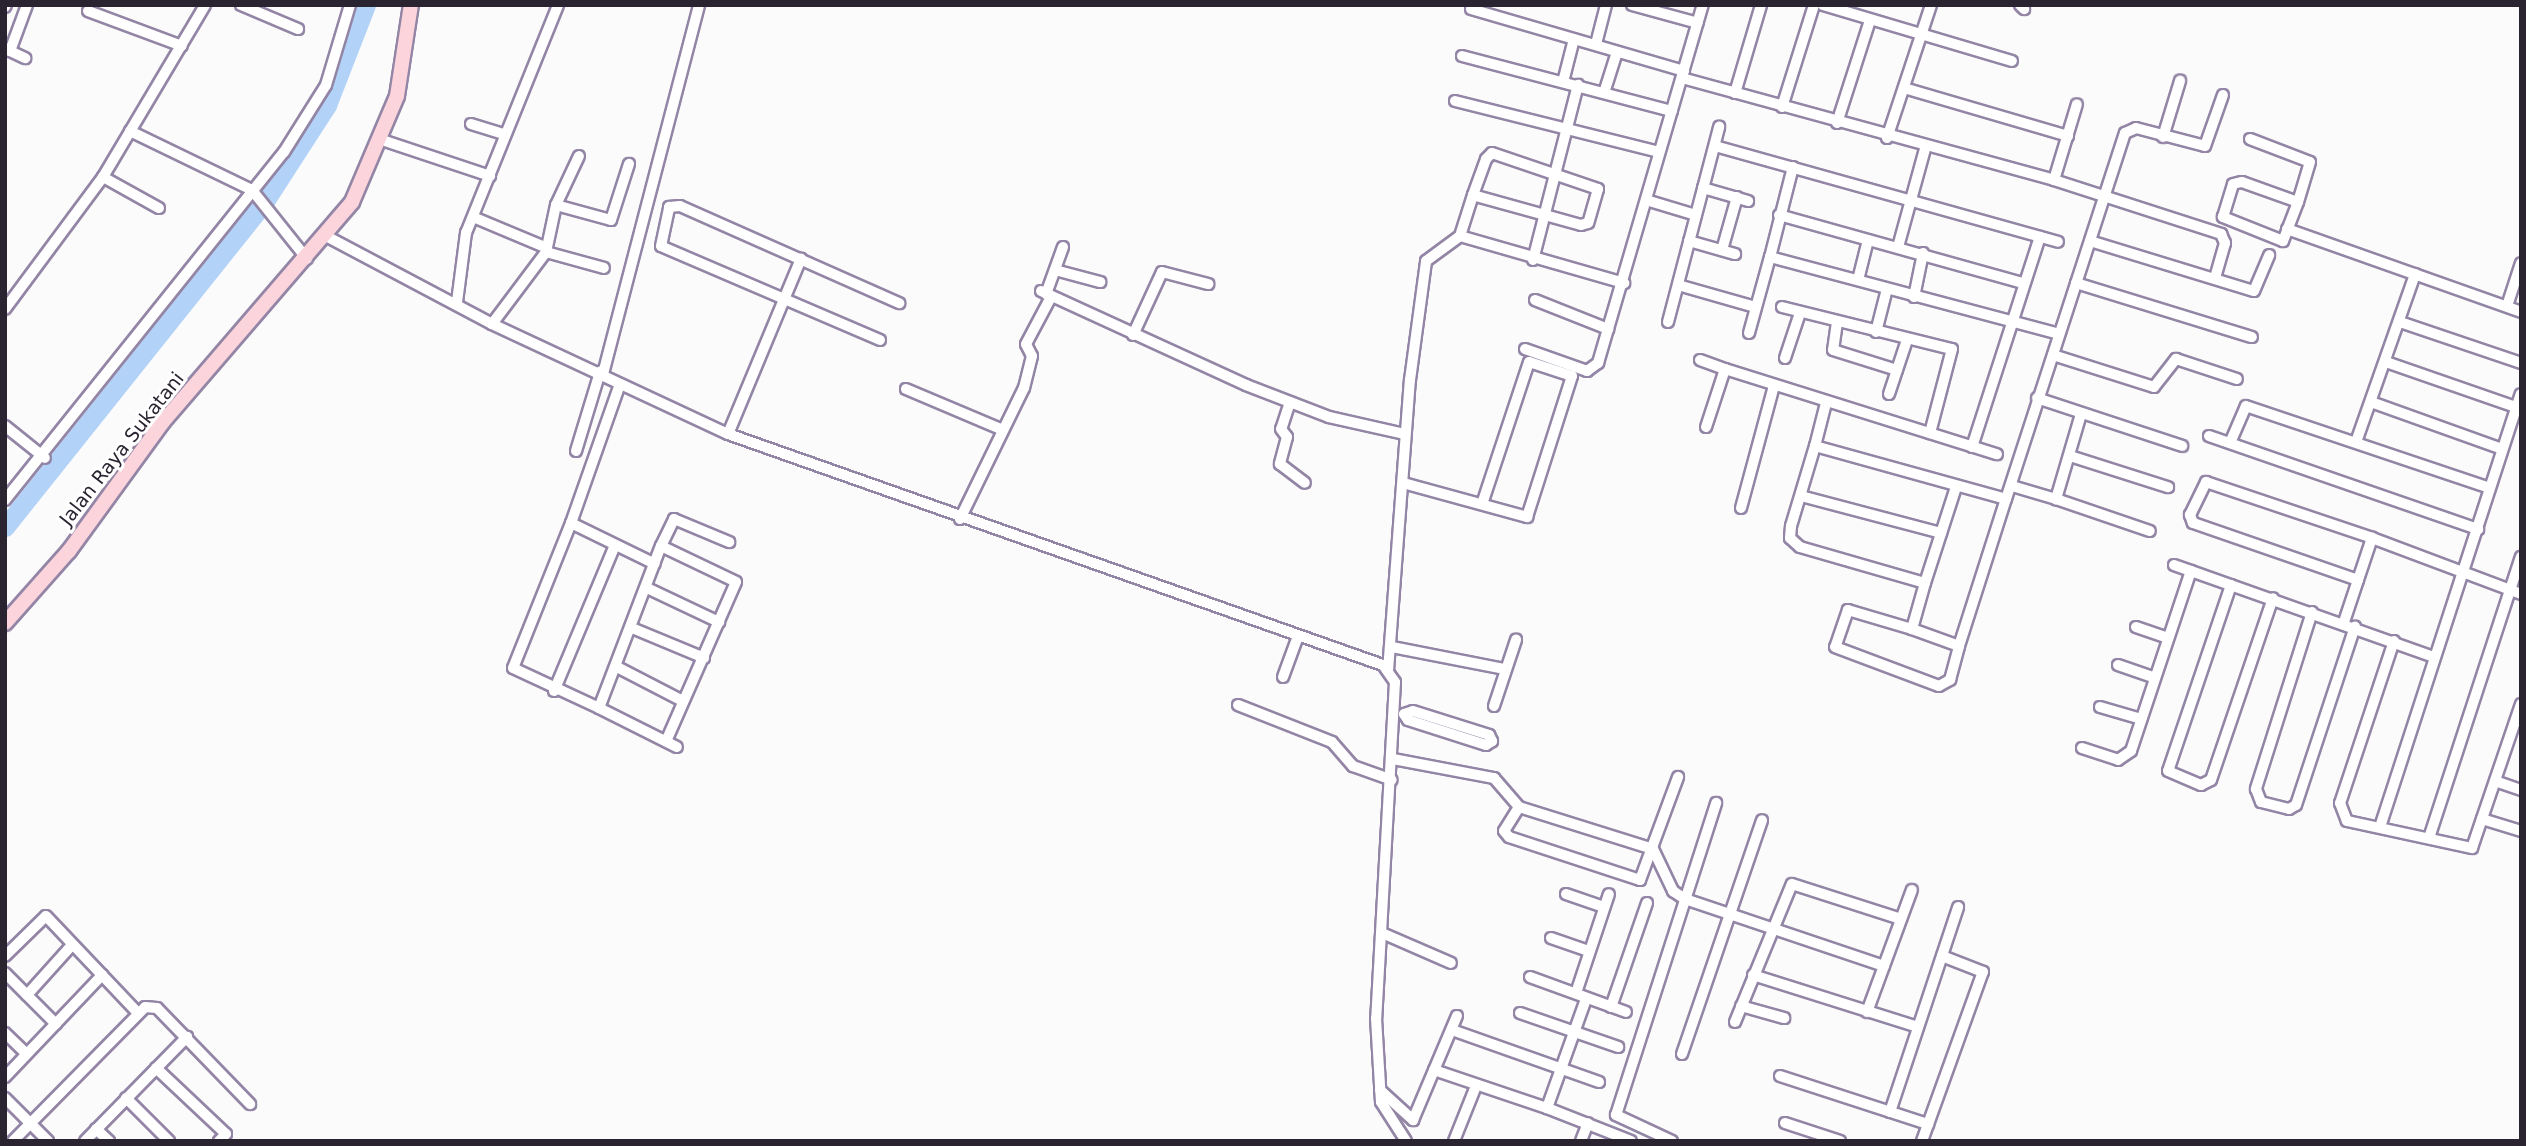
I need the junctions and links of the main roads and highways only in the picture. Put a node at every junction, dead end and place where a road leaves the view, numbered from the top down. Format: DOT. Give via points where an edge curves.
graph roads {
  1 [pos="410,5"];
  2 [pos="5,623"];
  1 -- 2 [label="main road, Jalan Raya Sukatani" via="402,77 382,140 352,202 307,260 162,423 69,551"];
}
